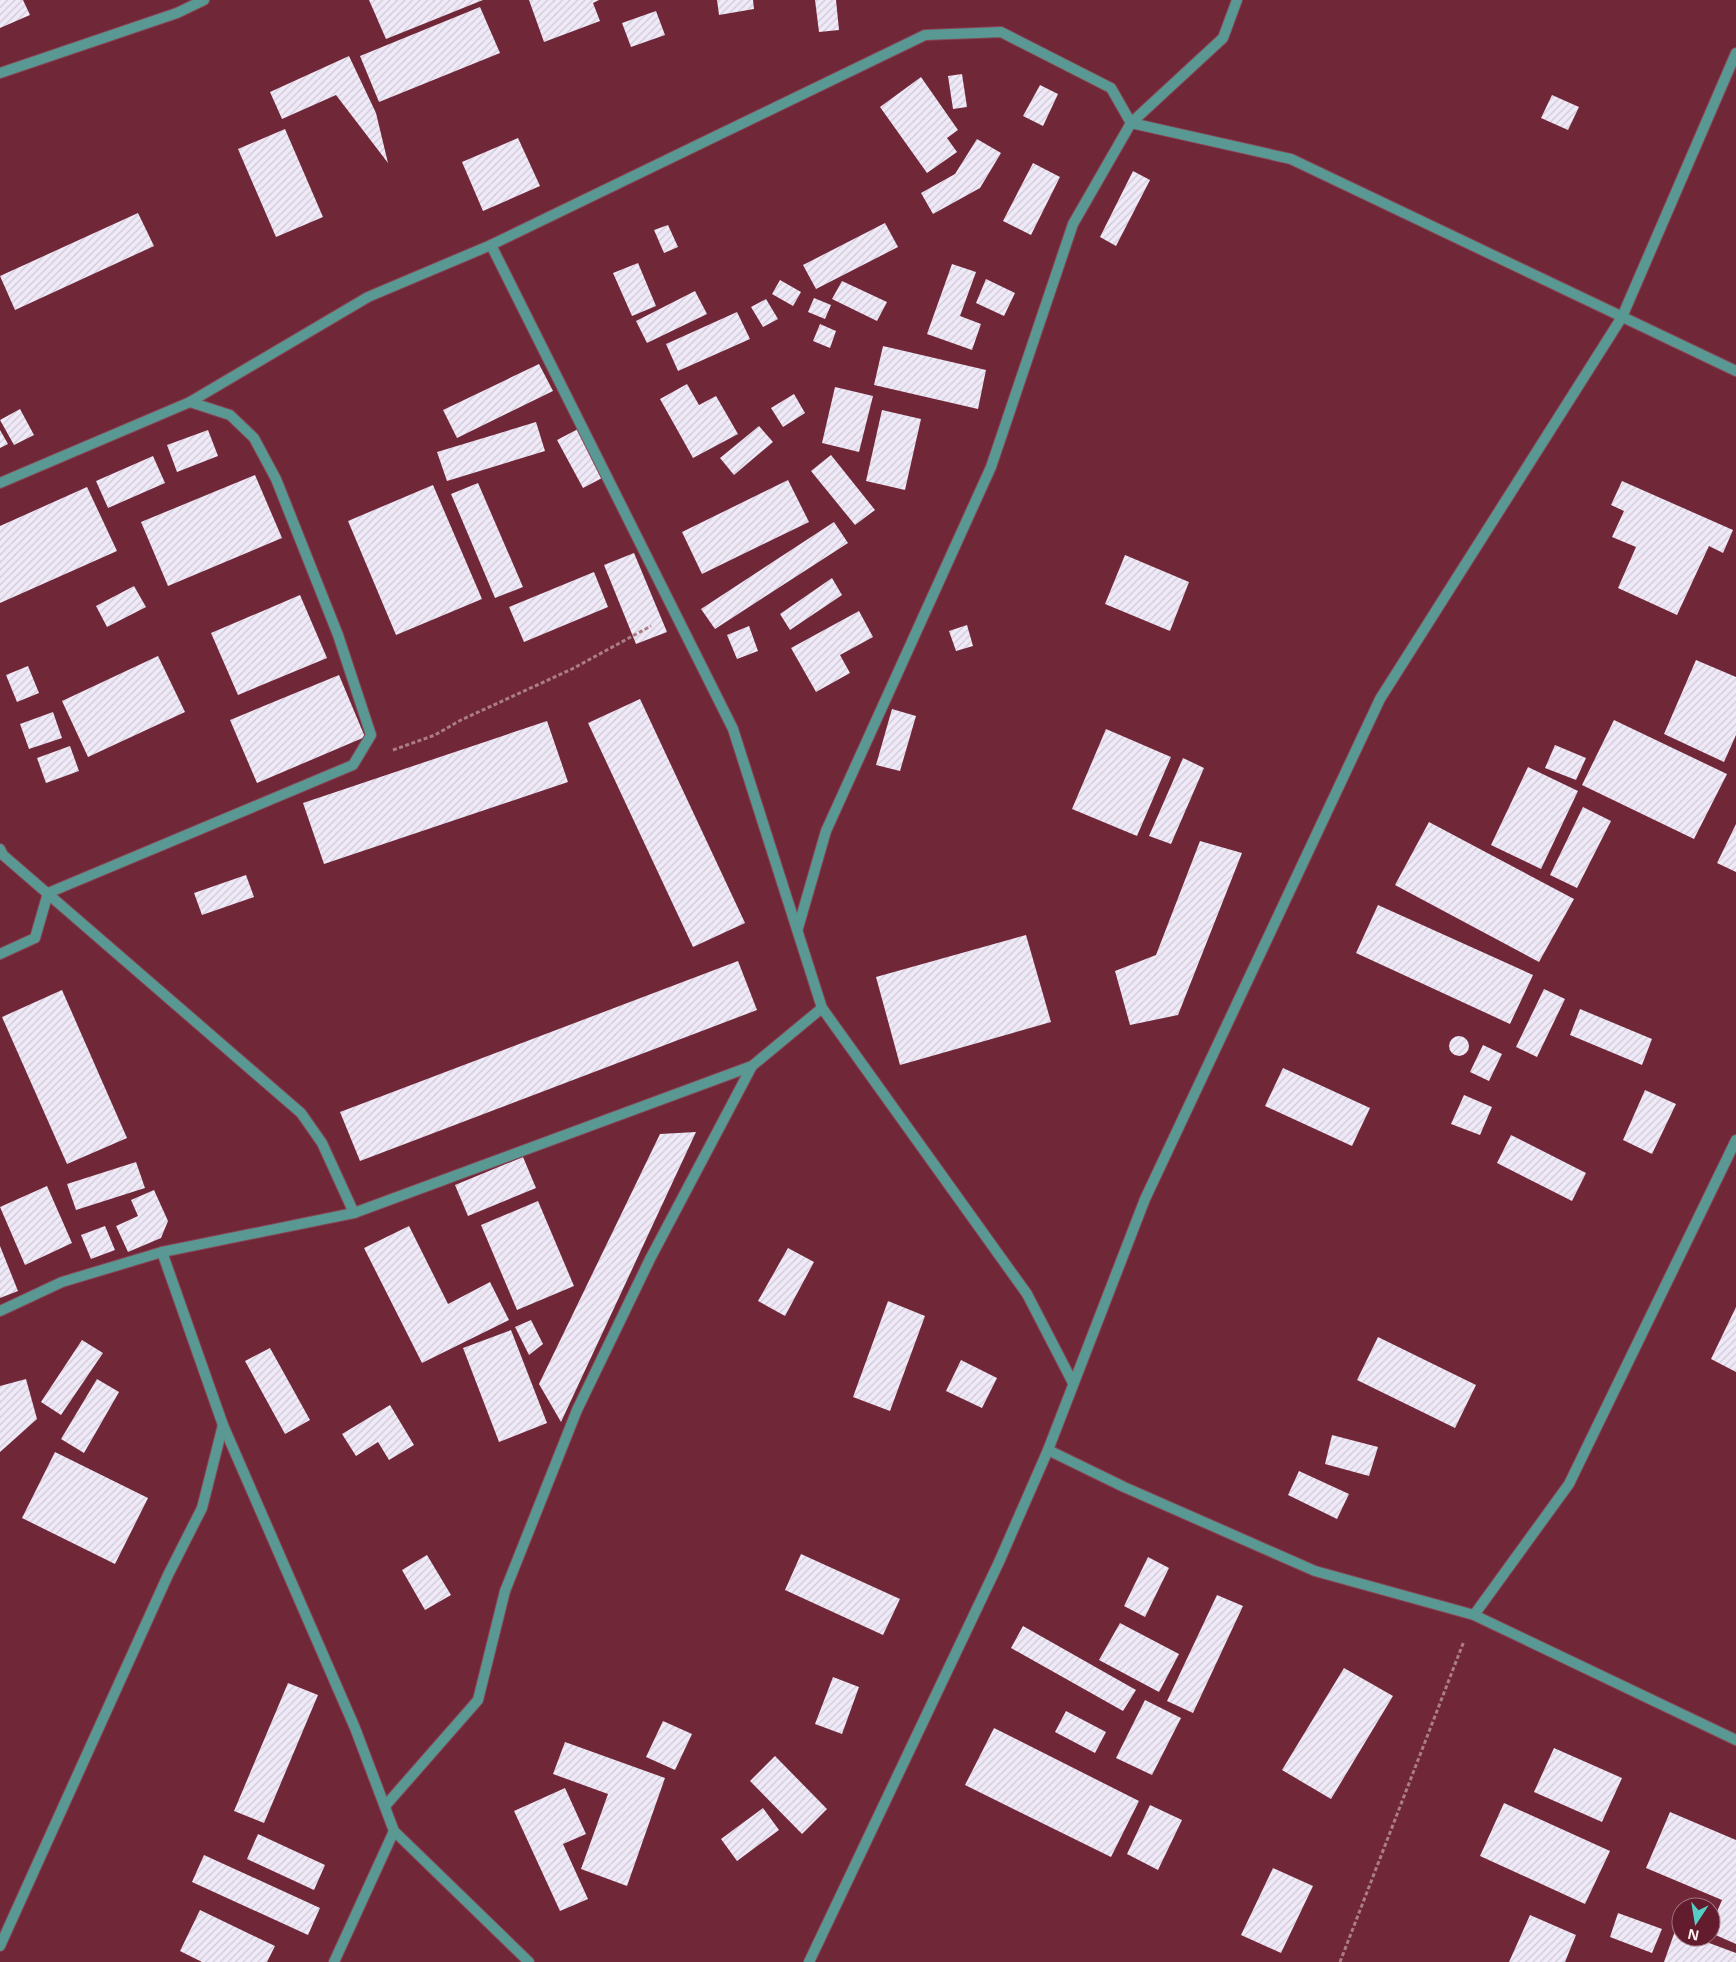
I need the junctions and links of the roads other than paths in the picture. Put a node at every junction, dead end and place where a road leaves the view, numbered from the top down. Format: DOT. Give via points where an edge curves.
graph roads {
  1 [pos="204,0"];
  2 [pos="1237,0"];
  3 [pos="1736,53"];
  4 [pos="0,73"];
  5 [pos="1131,123"];
  6 [pos="491,245"];
  7 [pos="1622,317"];
  8 [pos="1736,371"];
  9 [pos="190,402"];
  10 [pos="0,483"];
  11 [pos="0,849"];
  12 [pos="48,893"];
  13 [pos="798,928"];
  14 [pos="0,954"];
  15 [pos="822,1008"];
  16 [pos="752,1066"];
  17 [pos="1736,1140"];
  18 [pos="354,1213"];
  19 [pos="162,1252"];
  20 [pos="0,1311"];
  21 [pos="1073,1383"];
  22 [pos="223,1425"];
  23 [pos="1048,1450"];
  24 [pos="1474,1615"];
  25 [pos="1736,1740"];
  26 [pos="386,1804"];
  27 [pos="394,1831"];
  28 [pos="0,1946"];
  29 [pos="334,1962"];
  30 [pos="529,1962"];
  31 [pos="809,1962"];
  1 -- 4 [label="street"];
  2 -- 5 [label="street" via="1223,38"];
  3 -- 7 [label="street"];
  5 -- 6 [label="street" via="1111,88 1001,32 925,35"];
  5 -- 7 [label="street" via="1291,159"];
  5 -- 13 [label="street" via="1074,224 990,468 826,831"];
  6 -- 9 [label="street" via="368,297"];
  6 -- 13 [label="street" via="732,728"];
  7 -- 8 [label="street"];
  7 -- 21 [label="street" via="1380,699 1145,1200"];
  9 -- 10 [label="street"];
  9 -- 12 [label="street" via="230,415 254,438 276,479 338,635 371,735 353,766"];
  11 -- 12 [label="street"];
  12 -- 14 [label="street" via="35,938"];
  12 -- 18 [label="street" via="301,1113 322,1143"];
  13 -- 15 [label="street"];
  15 -- 16 [label="street"];
  15 -- 21 [label="street" via="1027,1294"];
  16 -- 18 [label="street"];
  16 -- 26 [label="street" via="650,1258 577,1410 505,1591 478,1700"];
  17 -- 24 [label="street" via="1569,1484"];
  18 -- 19 [label="street"];
  19 -- 20 [label="street" via="62,1282"];
  19 -- 22 [label="street"];
  21 -- 23 [label="street"];
  22 -- 26 [label="street"];
  22 -- 28 [label="street" via="202,1508 168,1575"];
  23 -- 24 [label="street" via="1315,1571"];
  23 -- 31 [label="street" via="999,1562"];
  24 -- 25 [label="street"];
  26 -- 27 [label="street"];
  27 -- 29 [label="street"];
  27 -- 30 [label="street"];
}
